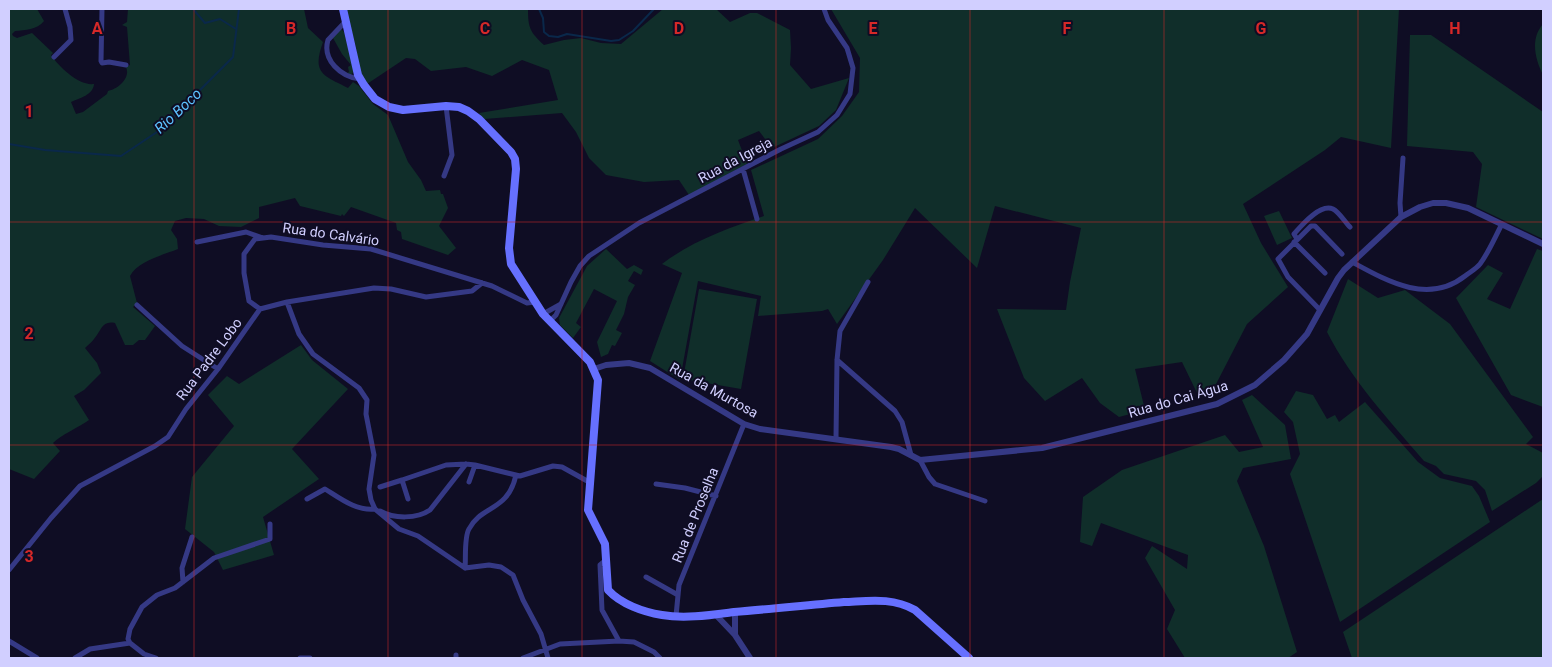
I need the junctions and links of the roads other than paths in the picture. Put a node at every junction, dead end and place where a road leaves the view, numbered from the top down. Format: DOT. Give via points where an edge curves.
graph roads {
  1 [pos="65,9"];
  2 [pos="102,9"];
  3 [pos="343,9"];
  4 [pos="824,9"];
  5 [pos="346,21"];
  6 [pos="54,57"];
  7 [pos="126,65"];
  8 [pos="360,79"];
  9 [pos="446,106"];
  10 [pos="1403,158"];
  11 [pos="743,169"];
  12 [pos="444,176"];
  13 [pos="1401,217"];
  14 [pos="757,219"];
  15 [pos="1502,224"];
  16 [pos="1350,227"];
  17 [pos="263,238"];
  18 [pos="1295,241"];
  19 [pos="197,242"];
  20 [pos="1543,244"];
  21 [pos="1342,254"];
  22 [pos="1352,262"];
  23 [pos="1325,273"];
  24 [pos="868,282"];
  25 [pos="482,284"];
  26 [pos="287,302"];
  27 [pos="535,302"];
  28 [pos="561,304"];
  29 [pos="137,305"];
  30 [pos="260,309"];
  31 [pos="1320,310"];
  32 [pos="543,314"];
  33 [pos="550,321"];
  34 [pos="837,360"];
  35 [pos="594,369"];
  36 [pos="218,370"];
  37 [pos="744,424"];
  38 [pos="836,438"];
  39 [pos="911,455"];
  40 [pos="920,460"];
  41 [pos="466,464"];
  42 [pos="475,465"];
  43 [pos="516,475"];
  44 [pos="402,480"];
  45 [pos="470,482"];
  46 [pos="589,482"];
  47 [pos="656,484"];
  48 [pos="380,487"];
  49 [pos="716,496"];
  50 [pos="307,499"];
  51 [pos="408,499"];
  52 [pos="985,501"];
  53 [pos="376,509"];
  54 [pos="270,524"];
  55 [pos="192,537"];
  56 [pos="606,563"];
  57 [pos="465,568"];
  58 [pos="9,570"];
  59 [pos="646,577"];
  60 [pos="183,582"];
  61 [pos="678,595"];
  62 [pos="735,612"];
  63 [pos="716,614"];
  64 [pos="676,616"];
  65 [pos="734,635"];
  66 [pos="9,640"];
  67 [pos="619,641"];
  68 [pos="130,643"];
  69 [pos="544,650"];
  70 [pos="37,658"];
  71 [pos="75,658"];
  72 [pos="156,658"];
  73 [pos="300,658"];
  74 [pos="310,658"];
  75 [pos="523,658"];
  76 [pos="548,658"];
  77 [pos="660,658"];
  78 [pos="750,658"];
  79 [pos="969,658"];
  1 -- 6 [label="street" via="71,40"];
  2 -- 7 [label="street" via="101,62"];
  3 -- 5 [label="main road"];
  4 -- 11 [label="street, Rua da Igreja" via="846,48 853,68 850,94 836,115 818,132"];
  5 -- 8 [label="main road"];
  5 -- 8 [label="street" via="328,40 328,54 340,71"];
  8 -- 9 [label="main road" via="375,99 394,109"];
  9 -- 12 [label="street" via="452,155"];
  9 -- 27 [label="main road" via="468,111 513,155 516,169 509,258"];
  10 -- 13 [label="street"];
  11 -- 14 [label="street"];
  11 -- 28 [label="street, Rua da Igreja" via="639,223 589,256 580,266"];
  13 -- 15 [label="street, Rua do Cai Água" via="1420,207 1446,203 1468,208"];
  13 -- 22 [label="street, Rua do Cai Água"];
  15 -- 20 [label="street, Rua do Cai Água"];
  15 -- 22 [label="street" via="1479,265 1455,284 1435,290 1389,282"];
  16 -- 18 [label="street" via="1333,209 1326,208 1306,221 1294,234"];
  17 -- 19 [label="street" via="246,232"];
  17 -- 25 [label="street, Rua do Calvário" via="270,236 371,249"];
  17 -- 30 [label="street, Rua do Calvário" via="255,239 244,254 250,301"];
  18 -- 21 [label="street" via="1311,226 1316,226"];
  18 -- 23 [label="street"];
  18 -- 31 [label="street" via="1278,260 1288,276"];
  22 -- 31 [label="street, Rua do Cai Água" via="1338,278"];
  24 -- 34 [label="street" via="840,331"];
  25 -- 26 [label="street" via="472,291 426,297 374,288"];
  25 -- 27 [label="street, Rua do Calvário" via="527,303"];
  26 -- 30 [label="street"];
  26 -- 53 [label="street" via="299,334 313,354 359,388 367,400 366,414 374,455 369,489 370,500"];
  27 -- 32 [label="main road"];
  28 -- 32 [label="street"];
  28 -- 33 [label="street, Rua da Igreja"];
  29 -- 36 [label="street" via="182,346"];
  30 -- 36 [label="street, Rua Padre Lobo"];
  31 -- 40 [label="street, Rua do Cai Água" via="1306,334 1284,360 1255,385 1217,404 1042,448"];
  32 -- 33 [label="main road"];
  33 -- 35 [label="main road"];
  34 -- 38 [label="street"];
  34 -- 39 [label="street" via="896,412"];
  35 -- 37 [label="street, Rua da Murtosa" via="629,363 650,368"];
  35 -- 46 [label="main road" via="599,384"];
  36 -- 58 [label="street, Rua Padre Lobo" via="168,437 80,486"];
  37 -- 38 [label="street, Rua da Murtosa" via="760,429"];
  37 -- 49 [label="street, Rua de Proselha"];
  38 -- 39 [label="street, Rua da Murtosa" via="891,447"];
  39 -- 40 [label="street"];
  40 -- 52 [label="street" via="935,484"];
  41 -- 42 [label="street"];
  41 -- 44 [label="street" via="446,465"];
  41 -- 53 [label="street" via="430,510 422,515 396,517"];
  42 -- 43 [label="street"];
  42 -- 45 [label="street"];
  43 -- 46 [label="street" via="553,466 562,467"];
  43 -- 57 [label="street" via="506,498 475,520 467,531"];
  44 -- 48 [label="street"];
  44 -- 51 [label="street"];
  46 -- 56 [label="main road" via="588,510 603,538"];
  47 -- 49 [label="street"];
  49 -- 61 [label="street, Rua de Proselha" via="679,584"];
  50 -- 53 [label="street" via="325,489 347,503 366,510"];
  53 -- 57 [label="street" via="399,529 418,536"];
  54 -- 60 [label="street" via="270,538 214,558"];
  55 -- 60 [label="street" via="182,568"];
  56 -- 64 [label="main road" via="608,590 615,597 646,612"];
  56 -- 67 [label="street" via="600,565 602,610"];
  57 -- 69 [label="street" via="489,565 513,574 522,600 541,634"];
  59 -- 61 [label="street"];
  60 -- 68 [label="street" via="142,607 130,629"];
  61 -- 64 [label="street, Rua de Proselha"];
  62 -- 63 [label="main road"];
  62 -- 65 [label="street"];
  62 -- 79 [label="main road" via="892,601 915,610"];
  63 -- 64 [label="main road"];
  63 -- 65 [label="street"];
  65 -- 78 [label="street"];
  66 -- 70 [label="street"];
  67 -- 69 [label="street" via="560,644"];
  67 -- 77 [label="street" via="634,642"];
  68 -- 71 [label="street" via="90,649"];
  68 -- 72 [label="street" via="144,654"];
  69 -- 75 [label="street"];
  69 -- 76 [label="street"];
  73 -- 74 [label="street"];
}
